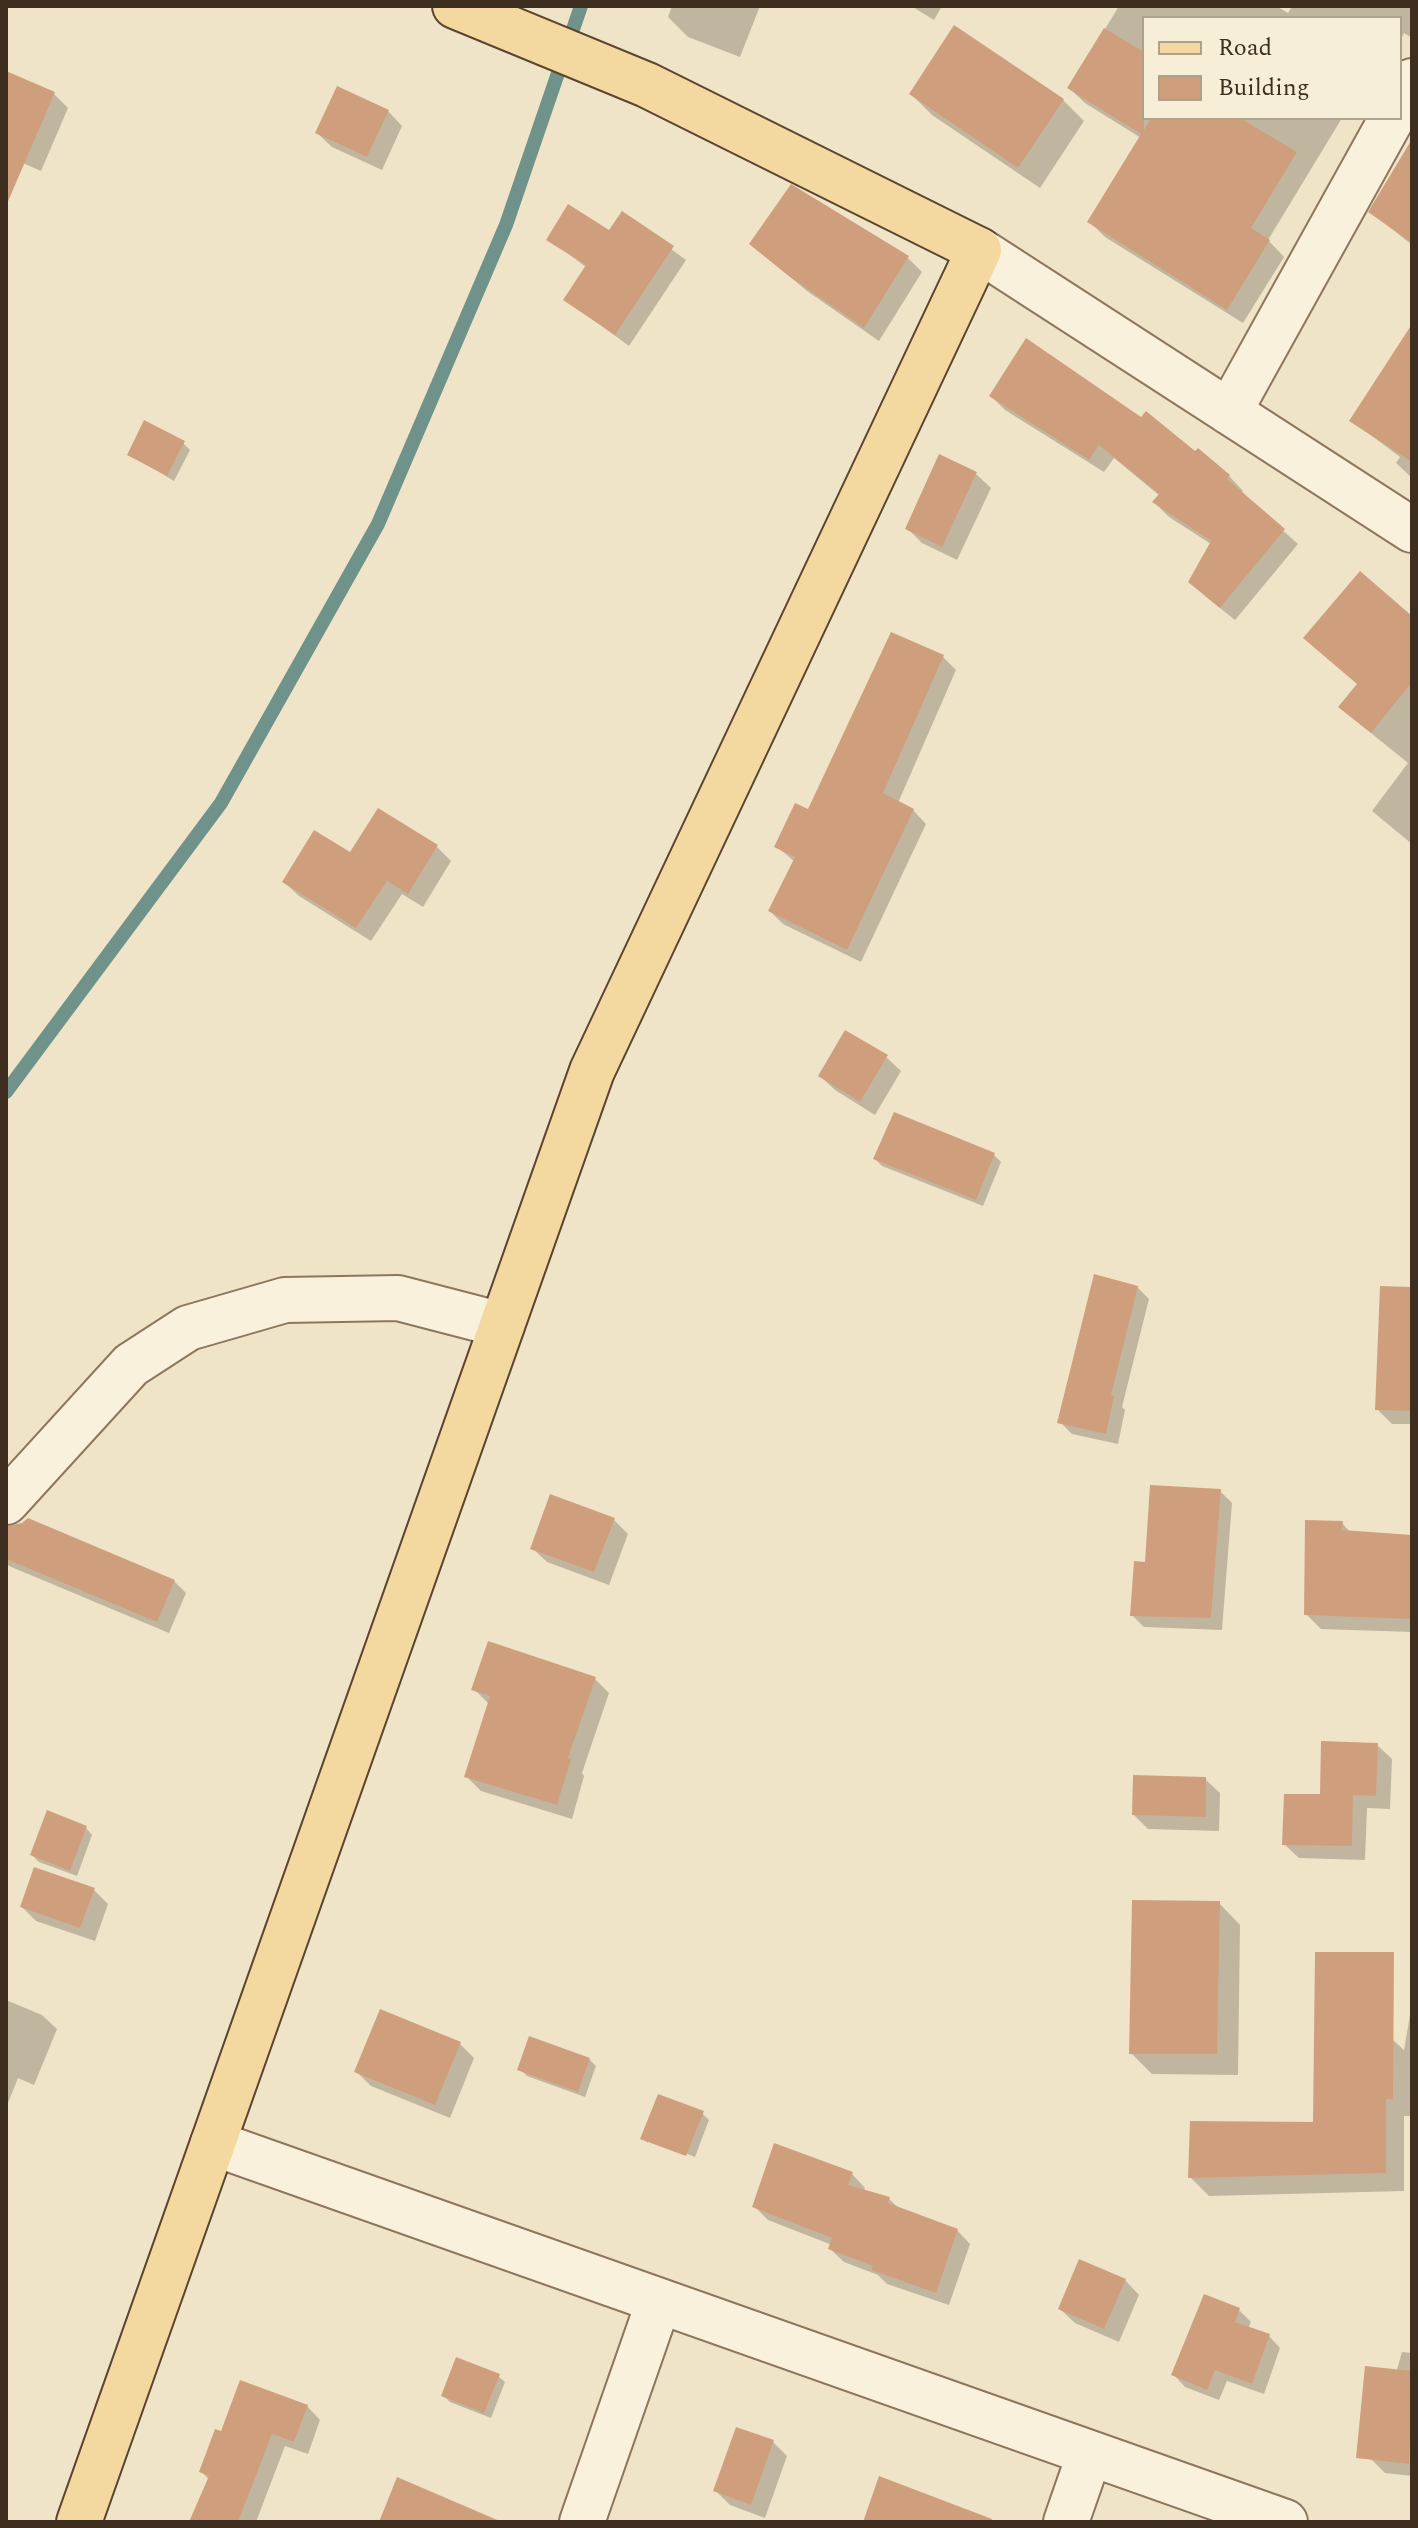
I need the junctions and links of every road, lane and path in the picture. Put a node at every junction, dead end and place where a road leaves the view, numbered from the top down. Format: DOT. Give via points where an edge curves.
graph roads {
  1 [pos="455,6"];
  2 [pos="1412,81"];
  3 [pos="1402,99"];
  4 [pos="1391,120"];
  5 [pos="979,250"];
  6 [pos="1229,412"];
  7 [pos="1412,530"];
  8 [pos="502,1325"];
  9 [pos="6,1502"];
  10 [pos="213,2143"];
  11 [pos="659,2301"];
  12 [pos="1090,2453"];
  13 [pos="79,2522"];
  14 [pos="582,2522"];
  15 [pos="1066,2522"];
  16 [pos="1285,2522"];
  1 -- 5 [label="main road" via="647,85"];
  2 -- 3 [label="street"];
  4 -- 6 [label="street"];
  5 -- 6 [label="street"];
  5 -- 8 [label="main road" via="592,1071"];
  6 -- 7 [label="street"];
  8 -- 9 [label="street" via="398,1298 285,1300 188,1328 131,1365"];
  8 -- 10 [label="main road"];
  10 -- 11 [label="street"];
  10 -- 13 [label="main road"];
  11 -- 12 [label="street"];
  11 -- 14 [label="street"];
  12 -- 15 [label="street"];
  12 -- 16 [label="street"];
}
